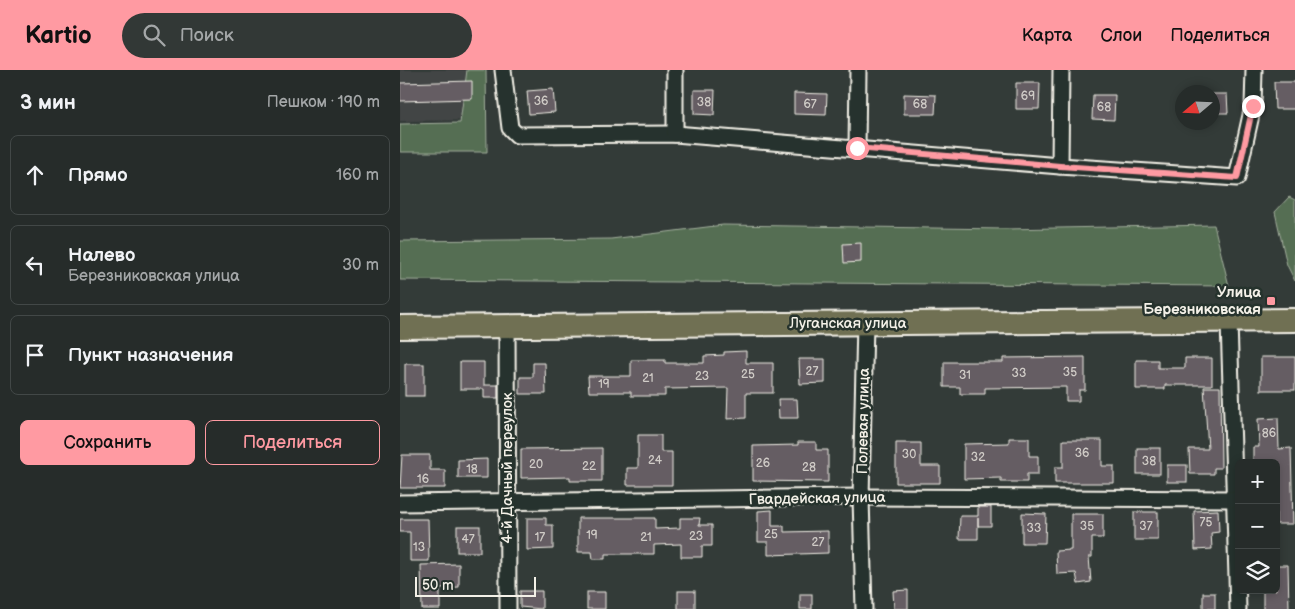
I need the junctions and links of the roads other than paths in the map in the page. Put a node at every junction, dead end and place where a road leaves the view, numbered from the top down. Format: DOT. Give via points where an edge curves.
graph roads {
  1 [pos="503,70"];
  2 [pos="675,70"];
  3 [pos="858,70"];
  4 [pos="1061,70"];
  5 [pos="1254,70"];
  6 [pos="675,134"];
  7 [pos="857,148"];
  8 [pos="1060,166"];
  9 [pos="1295,320"];
  10 [pos="1229,322"];
  11 [pos="865,323"];
  12 [pos="400,326"];
  13 [pos="507,326"];
  14 [pos="861,497"];
  15 [pos="1234,499"];
  16 [pos="508,502"];
  17 [pos="400,503"];
  18 [pos="508,609"];
  19 [pos="864,609"];
  20 [pos="1238,609"];
  1 -- 6 [label="street" via="510,128 516,135"];
  2 -- 6 [label="street"];
  3 -- 7 [label="street"];
  4 -- 8 [label="street"];
  5 -- 8 [label="street" via="1253,106 1237,178"];
  6 -- 7 [label="street"];
  7 -- 8 [label="street"];
  9 -- 10 [label="highway, Луганская улица"];
  10 -- 11 [label="highway, Луганская улица"];
  10 -- 15 [label="street"];
  11 -- 13 [label="highway, Луганская улица"];
  11 -- 14 [label="street, Полевая улица"];
  12 -- 13 [label="highway, Луганская улица"];
  13 -- 16 [label="street, 4-й Дачный переулок"];
  14 -- 15 [label="street, Гвардейская улица"];
  14 -- 16 [label="street, Гвардейская улица"];
  14 -- 19 [label="street, Полевая улица"];
  15 -- 20 [label="street"];
  16 -- 17 [label="street, Гвардейская улица"];
  16 -- 18 [label="street, 4-й Дачный переулок"];
}
